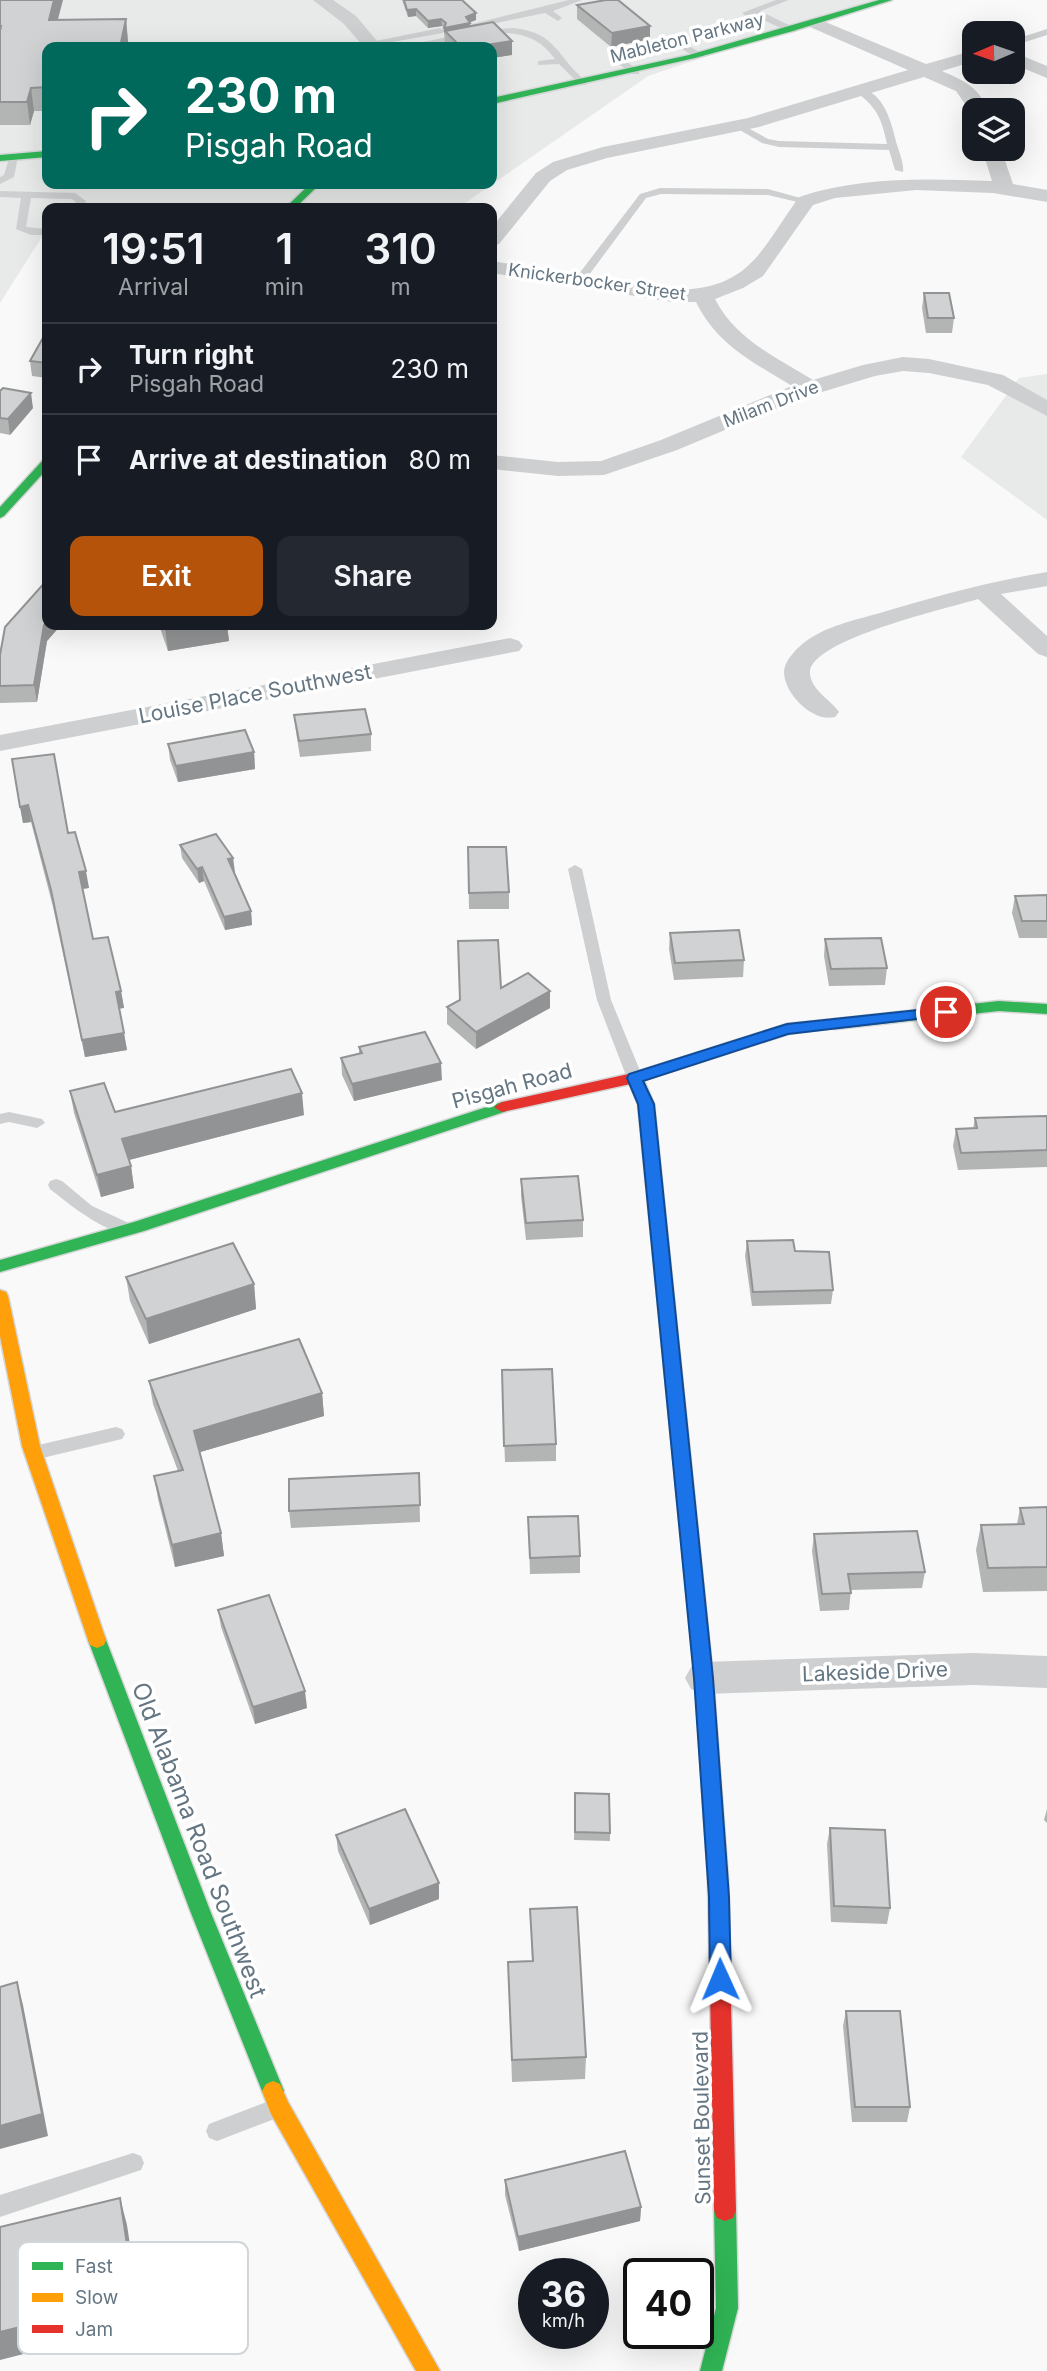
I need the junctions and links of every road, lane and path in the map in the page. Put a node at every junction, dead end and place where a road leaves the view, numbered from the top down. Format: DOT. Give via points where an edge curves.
graph roads {
  1 [pos="322,0"];
  2 [pos="578,0"];
  3 [pos="785,0"];
  4 [pos="888,0"];
  5 [pos="546,10"];
  6 [pos="558,18"];
  7 [pos="816,23"];
  8 [pos="792,30"];
  9 [pos="1047,32"];
  10 [pos="1026,39"];
  11 [pos="676,41"];
  12 [pos="368,42"];
  13 [pos="386,42"];
  14 [pos="435,42"];
  15 [pos="700,57"];
  16 [pos="616,58"];
  17 [pos="962,59"];
  18 [pos="561,61"];
  19 [pos="541,63"];
  20 [pos="1026,63"];
  21 [pos="926,71"];
  22 [pos="636,72"];
  23 [pos="1047,73"];
  24 [pos="583,83"];
  25 [pos="860,91"];
  26 [pos="973,98"];
  27 [pos="497,100"];
  28 [pos="738,126"];
  29 [pos="893,147"];
  30 [pos="42,154"];
  31 [pos="6,157"];
  32 [pos="996,161"];
  33 [pos="900,170"];
  34 [pos="0,181"];
  35 [pos="1004,188"];
  36 [pos="310,189"];
  37 [pos="0,194"];
  38 [pos="26,196"];
  39 [pos="1047,196"];
  40 [pos="806,201"];
  41 [pos="80,203"];
  42 [pos="295,203"];
  43 [pos="42,232"];
  44 [pos="497,234"];
  45 [pos="497,268"];
  46 [pos="579,281"];
  47 [pos="703,296"];
  48 [pos="810,388"];
  49 [pos="1047,409"];
  50 [pos="497,463"];
  51 [pos="42,468"];
  52 [pos="0,514"];
  53 [pos="1047,579"];
  54 [pos="982,590"];
  55 [pos="510,646"];
  56 [pos="1047,649"];
  57 [pos="826,712"];
  58 [pos="0,743"];
  59 [pos="575,869"];
  60 [pos="1047,1009"];
  61 [pos="635,1078"];
  62 [pos="0,1119"];
  63 [pos="37,1123"];
  64 [pos="56,1185"];
  65 [pos="129,1230"];
  66 [pos="0,1266"];
  67 [pos="0,1296"];
  68 [pos="116,1434"];
  69 [pos="34,1453"];
  70 [pos="1047,1672"];
  71 [pos="704,1678"];
  72 [pos="279,2107"];
  73 [pos="217,2131"];
  74 [pos="133,2163"];
  75 [pos="0,2206"];
  76 [pos="429,2371"];
  77 [pos="710,2371"];
  1 -- 12 [label="street" via="350,20"];
  2 -- 5 [label="lane"];
  3 -- 8 [label="lane" via="748,12"];
  4 -- 7 [label="street, Mableton Parkway"];
  5 -- 6 [label="lane"];
  5 -- 13 [label="lane"];
  7 -- 8 [label="street, Mableton Parkway"];
  7 -- 21 [label="street"];
  8 -- 15 [label="street, Mableton Parkway"];
  9 -- 10 [label="lane"];
  11 -- 15 [label="lane"];
  14 -- 18 [label="lane" via="522,32 539,36"];
  15 -- 22 [label="street, Mableton Parkway"];
  16 -- 22 [label="lane"];
  17 -- 21 [label="street"];
  18 -- 19 [label="lane"];
  18 -- 24 [label="lane"];
  20 -- 23 [label="street"];
  21 -- 25 [label="street"];
  21 -- 26 [label="street" via="964,87"];
  22 -- 24 [label="street, Mableton Parkway"];
  24 -- 27 [label="street, Mableton Parkway"];
  25 -- 28 [label="street"];
  25 -- 29 [label="lane" via="884,110"];
  28 -- 29 [label="lane" via="779,145"];
  28 -- 44 [label="street" via="560,166 543,177"];
  29 -- 33 [label="lane"];
  30 -- 31 [label="street"];
  31 -- 34 [label="lane" via="9,177"];
  32 -- 35 [label="street"];
  35 -- 39 [label="street"];
  35 -- 40 [label="street" via="916,184 859,188"];
  36 -- 42 [label="street"];
  37 -- 38 [label="lane"];
  38 -- 41 [label="lane" via="75,196"];
  38 -- 43 [label="lane" via="22,229"];
  40 -- 46 [label="lane" via="768,192 660,191 643,196"];
  40 -- 47 [label="street" via="757,272"];
  45 -- 46 [label="street, Knickerbocker Street"];
  46 -- 47 [label="street, Knickerbocker Street" via="672,296"];
  47 -- 48 [label="street" via="730,338"];
  48 -- 49 [label="street, Milam Drive" via="903,364 929,366 995,380"];
  48 -- 50 [label="street, Milam Drive" via="604,468"];
  51 -- 52 [label="street"];
  53 -- 54 [label="street"];
  54 -- 56 [label="street"];
  54 -- 57 [label="street" via="842,632 815,646 802,658 797,672 804,691"];
  55 -- 58 [label="street, Louise Place Southwest"];
  59 -- 61 [label="lane, Sunset Boulevard" via="604,1000"];
  60 -- 61 [label="street, Pisgah Road" via="999,1006 787,1029"];
  61 -- 65 [label="street, Pisgah Road" via="512,1104"];
  61 -- 71 [label="street, Sunset Boulevard" via="646,1104"];
  62 -- 63 [label="lane"];
  64 -- 65 [label="lane" via="86,1210"];
  65 -- 66 [label="street, Pisgah Road"];
  67 -- 69 [label="street, Old Alabama Road Southwest"];
  68 -- 69 [label="lane"];
  69 -- 72 [label="street, Old Alabama Road Southwest" via="107,1666"];
  70 -- 71 [label="street, Lakeside Drive" via="974,1669"];
  71 -- 77 [label="street, Sunset Boulevard" via="719,1897 727,2308"];
  72 -- 73 [label="lane"];
  72 -- 76 [label="street, Old Alabama Road Southwest"];
  74 -- 75 [label="lane"];
}
